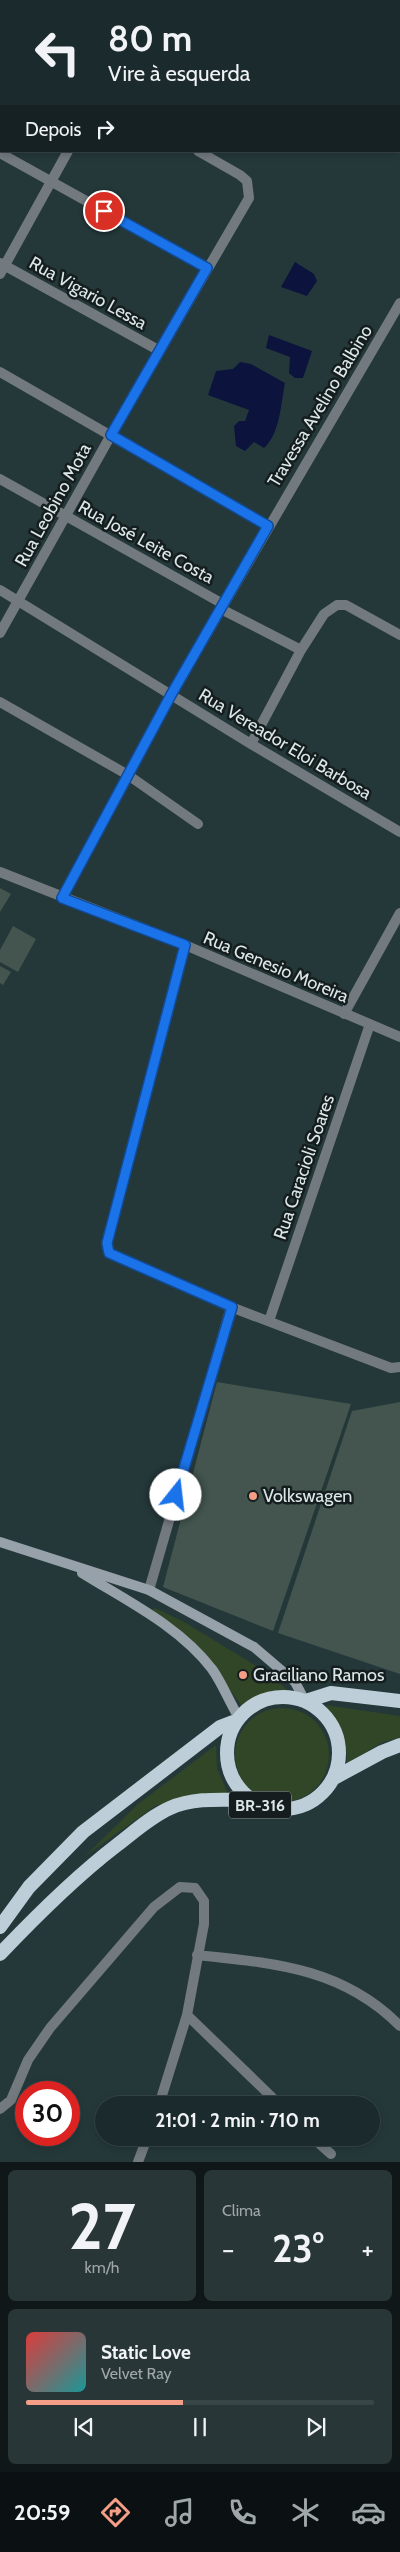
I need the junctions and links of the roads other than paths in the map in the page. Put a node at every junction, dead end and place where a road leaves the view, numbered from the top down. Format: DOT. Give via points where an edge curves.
graph roads {
  1 [pos="67,152"];
  2 [pos="200,152"];
  3 [pos="0,153"];
  4 [pos="52,182"];
  5 [pos="2,268"];
  6 [pos="207,268"];
  7 [pos="400,303"];
  8 [pos="160,351"];
  9 [pos="0,372"];
  10 [pos="111,435"];
  11 [pos="0,479"];
  12 [pos="66,516"];
  13 [pos="268,526"];
  14 [pos="0,590"];
  15 [pos="18,600"];
  16 [pos="222,606"];
  17 [pos="0,633"];
  18 [pos="400,635"];
  19 [pos="301,650"];
  20 [pos="171,695"];
  21 [pos="0,702"];
  22 [pos="251,744"];
  23 [pos="128,775"];
  24 [pos="198,824"];
  25 [pos="400,832"];
  26 [pos="0,872"];
  27 [pos="62,898"];
  28 [pos="400,912"];
  29 [pos="185,945"];
  30 [pos="344,1014"];
  31 [pos="370,1024"];
  32 [pos="400,1037"];
  33 [pos="232,1307"];
  34 [pos="269,1321"];
  35 [pos="395,1368"];
  36 [pos="0,1542"];
  37 [pos="71,1566"];
  38 [pos="149,1590"];
  39 [pos="306,1701"];
  40 [pos="400,1701"];
  41 [pos="236,1719"];
  42 [pos="400,1745"];
  43 [pos="334,1778"];
  44 [pos="249,1800"];
  45 [pos="0,1927"];
  46 [pos="0,1954"];
  47 [pos="197,1955"];
  48 [pos="186,2015"];
  49 [pos="400,2026"];
  50 [pos="162,2096"];
  51 [pos="271,2096"];
  52 [pos="0,2109"];
  53 [pos="144,2146"];
  54 [pos="322,2146"];
  55 [pos="331,2154"];
  56 [pos="138,2162"];
  1 -- 4 [label="street"];
  2 -- 6 [label="street, Rua Leobino Mota" via="247,181 249,198"];
  3 -- 4 [label="street"];
  4 -- 5 [label="street"];
  4 -- 6 [label="street"];
  5 -- 8 [label="street, Rua Vigario Lessa"];
  6 -- 8 [label="street, Rua Leobino Mota"];
  7 -- 13 [label="street, Travessa Avelino Balbino"];
  8 -- 10 [label="street, Rua Leobino Mota"];
  9 -- 10 [label="street"];
  10 -- 12 [label="street, Rua Leobino Mota"];
  10 -- 13 [label="street"];
  11 -- 12 [label="street, Rua José Leite Costa"];
  12 -- 15 [label="street, Rua Leobino Mota"];
  12 -- 16 [label="street, Rua José Leite Costa"];
  13 -- 16 [label="street, Travessa Avelino Balbino"];
  14 -- 15 [label="street, Rua Vereador Eloi Barbosa"];
  15 -- 17 [label="street, Rua Leobino Mota"];
  15 -- 20 [label="street, Rua Vereador Eloi Barbosa"];
  16 -- 19 [label="street, Rua José Leite Costa"];
  16 -- 20 [label="street, Travessa Avelino Balbino"];
  18 -- 19 [label="street" via="346,604 337,605 324,614"];
  19 -- 22 [label="street"];
  20 -- 22 [label="street, Rua Vereador Eloi Barbosa"];
  20 -- 23 [label="street, Travessa Avelino Balbino"];
  21 -- 23 [label="street"];
  22 -- 25 [label="street, Rua Vereador Eloi Barbosa"];
  23 -- 24 [label="street"];
  23 -- 27 [label="street, Travessa Avelino Balbino"];
  26 -- 27 [label="street, Rua Genesio Moreira"];
  27 -- 29 [label="street, Rua Genesio Moreira"];
  28 -- 30 [label="street"];
  29 -- 30 [label="street, Rua Genesio Moreira"];
  29 -- 33 [label="street" via="107,1243 109,1253"];
  30 -- 31 [label="street, Rua Genesio Moreira"];
  31 -- 32 [label="street, Rua Genesio Moreira"];
  31 -- 34 [label="street, Rua Caracioli Soares"];
  33 -- 34 [label="street"];
  33 -- 38 [label="street"];
  34 -- 35 [label="street"];
  36 -- 37 [label="main road"];
  37 -- 38 [label="main road"];
  37 -- 41 [label="main road" via="164,1624 200,1655 213,1670"];
  38 -- 39 [label="main road" via="254,1647 295,1682"];
  39 -- 40 [label="highway, BR-316" via="331,1693"];
  39 -- 41 [label="highway, BR-316" via="275,1697 258,1702"];
  39 -- 43 [label="highway, BR-316" via="323,1713 334,1727 340,1761"];
  41 -- 44 [label="highway, BR-316" via="226,1758 237,1788"];
  41 -- 45 [label="highway, BR-316" via="220,1727 83,1832 28,1886"];
  42 -- 43 [label="highway, BR-316"];
  43 -- 44 [label="highway, BR-316" via="312,1802 296,1809 280,1811"];
  44 -- 46 [label="highway, BR-316" via="203,1800 171,1808 148,1820 42,1909"];
  47 -- 48 [label="street"];
  47 -- 49 [label="street" via="301,1969 335,1980 368,1999"];
  47 -- 52 [label="street" via="204,1924 204,1901 195,1888 180,1887 154,1908 50,2028 28,2060 11,2100"];
  48 -- 50 [label="street"];
  48 -- 51 [label="street"];
  53 -- 56 [label="street"];
  54 -- 55 [label="street"];
}
